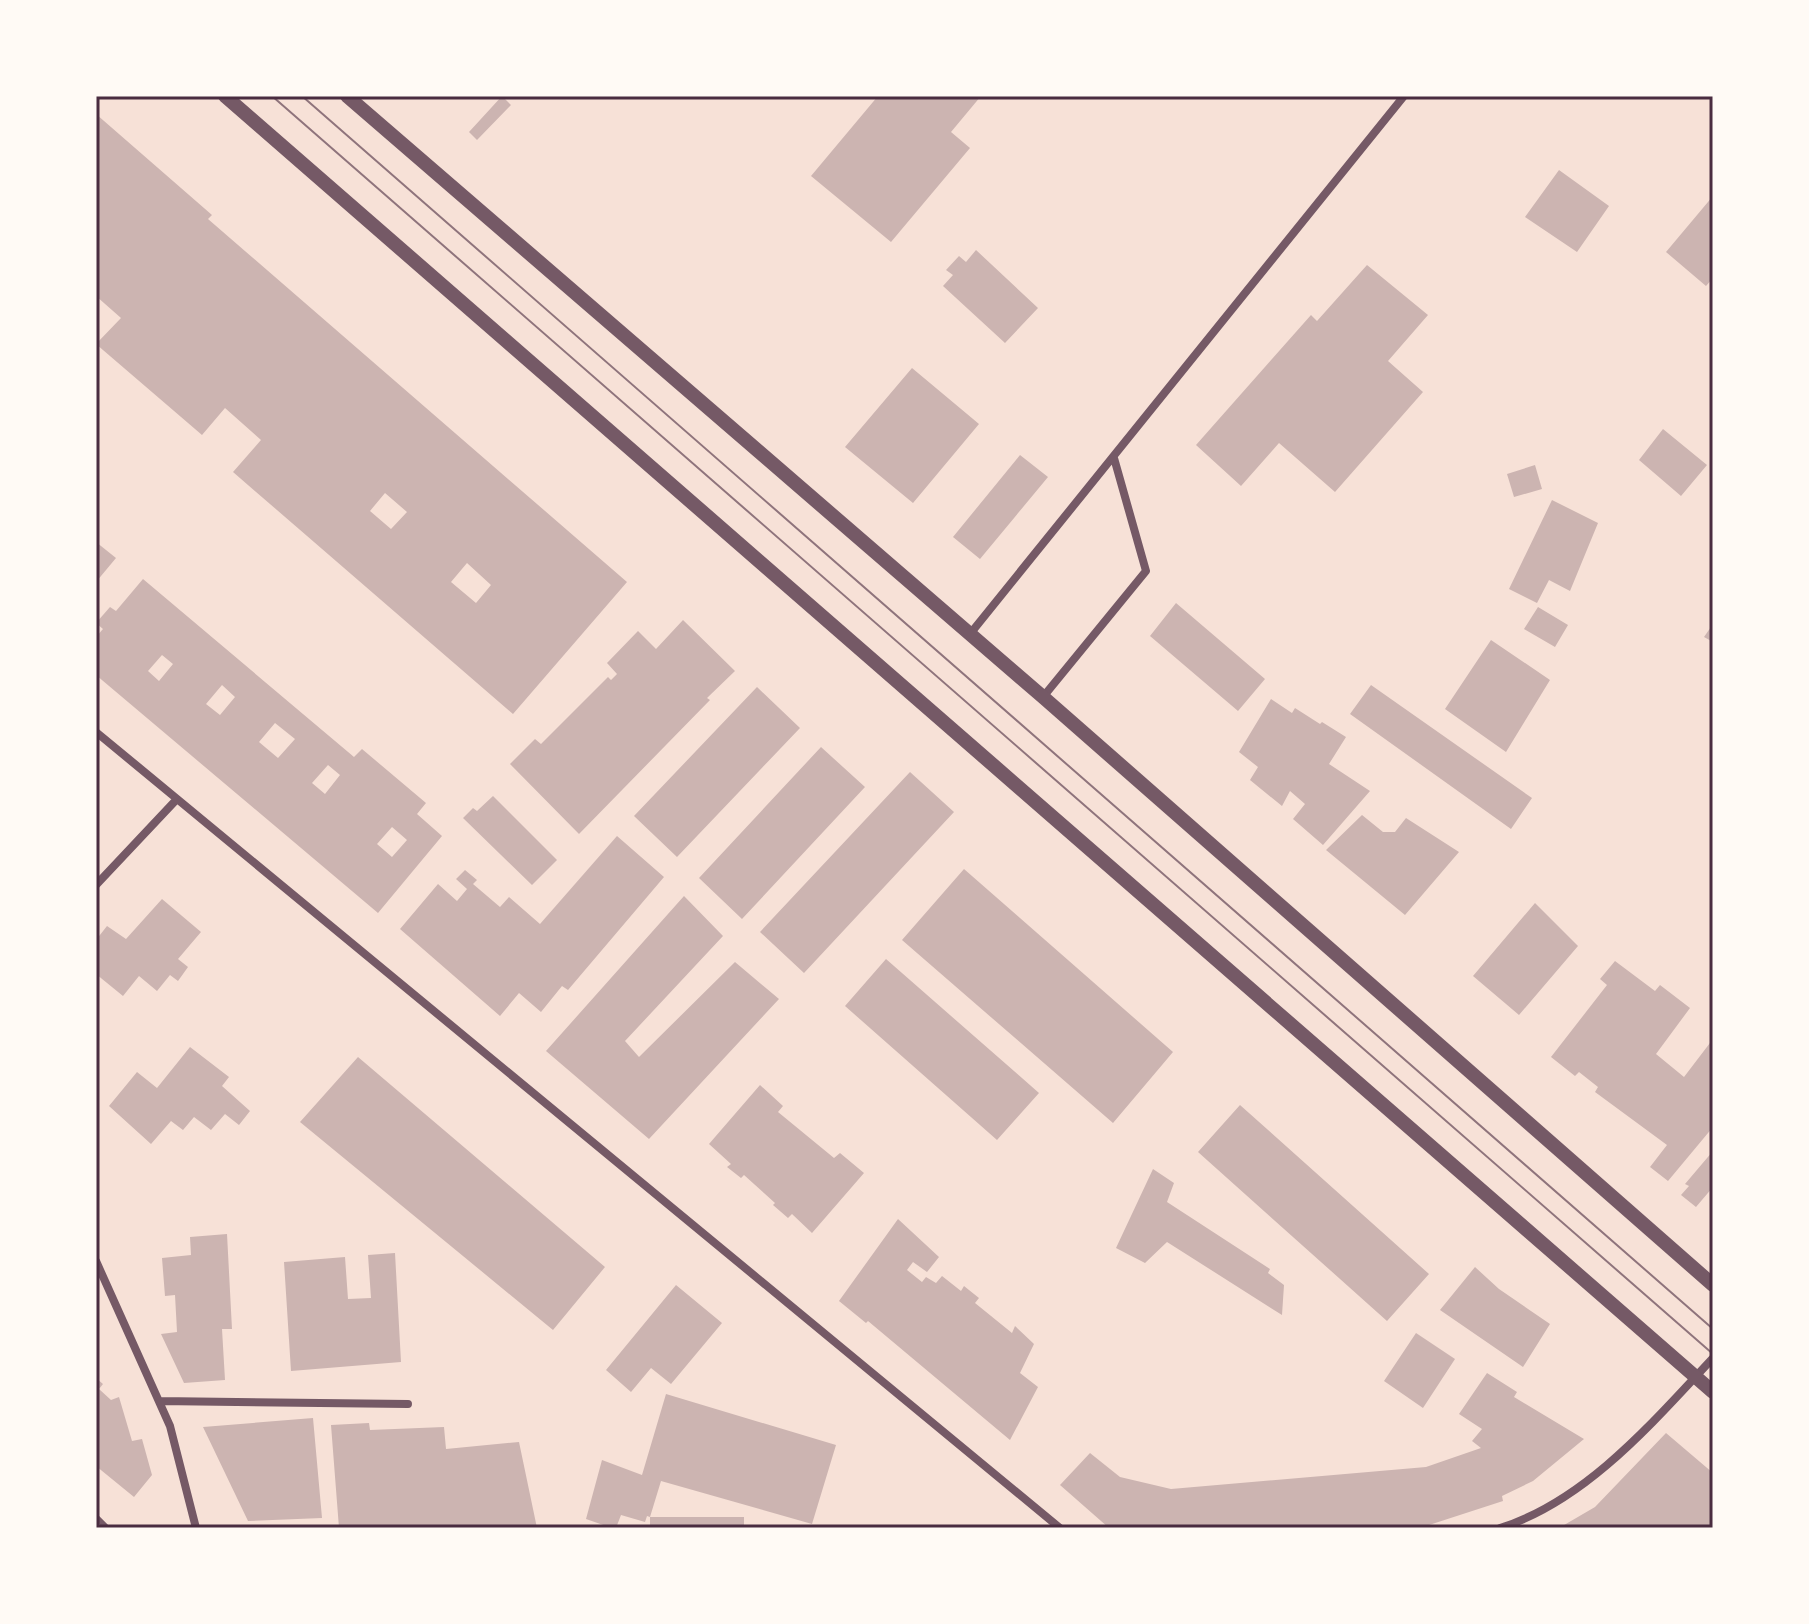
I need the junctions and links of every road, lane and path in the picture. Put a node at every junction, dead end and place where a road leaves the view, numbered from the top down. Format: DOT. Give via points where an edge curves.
graph roads {
  1 [pos="225,96"];
  2 [pos="347,96"];
  3 [pos="1404,96"];
  4 [pos="1114,458"];
  5 [pos="970,634"];
  6 [pos="1043,697"];
  7 [pos="96,732"];
  8 [pos="177,799"];
  9 [pos="96,885"];
  10 [pos="96,1261"];
  11 [pos="1713,1285"];
  12 [pos="1713,1358"];
  13 [pos="1695,1377"];
  14 [pos="1713,1392"];
  15 [pos="159,1401"];
  16 [pos="408,1404"];
  17 [pos="96,1517"];
  18 [pos="107,1528"];
  19 [pos="196,1528"];
  20 [pos="1060,1528"];
  21 [pos="1500,1528"];
  1 -- 13 [label="street"];
  2 -- 5 [label="street"];
  3 -- 4 [label="street"];
  4 -- 5 [label="street"];
  4 -- 6 [label="street" via="1146,571"];
  5 -- 6 [label="street"];
  6 -- 11 [label="street"];
  7 -- 8 [label="street"];
  8 -- 9 [label="street"];
  8 -- 20 [label="street"];
  10 -- 15 [label="street"];
  12 -- 13 [label="street"];
  13 -- 14 [label="street"];
  13 -- 21 [label="street" via="1575,1490"];
  15 -- 16 [label="street"];
  15 -- 19 [label="street"];
  17 -- 18 [label="lane"];
}
